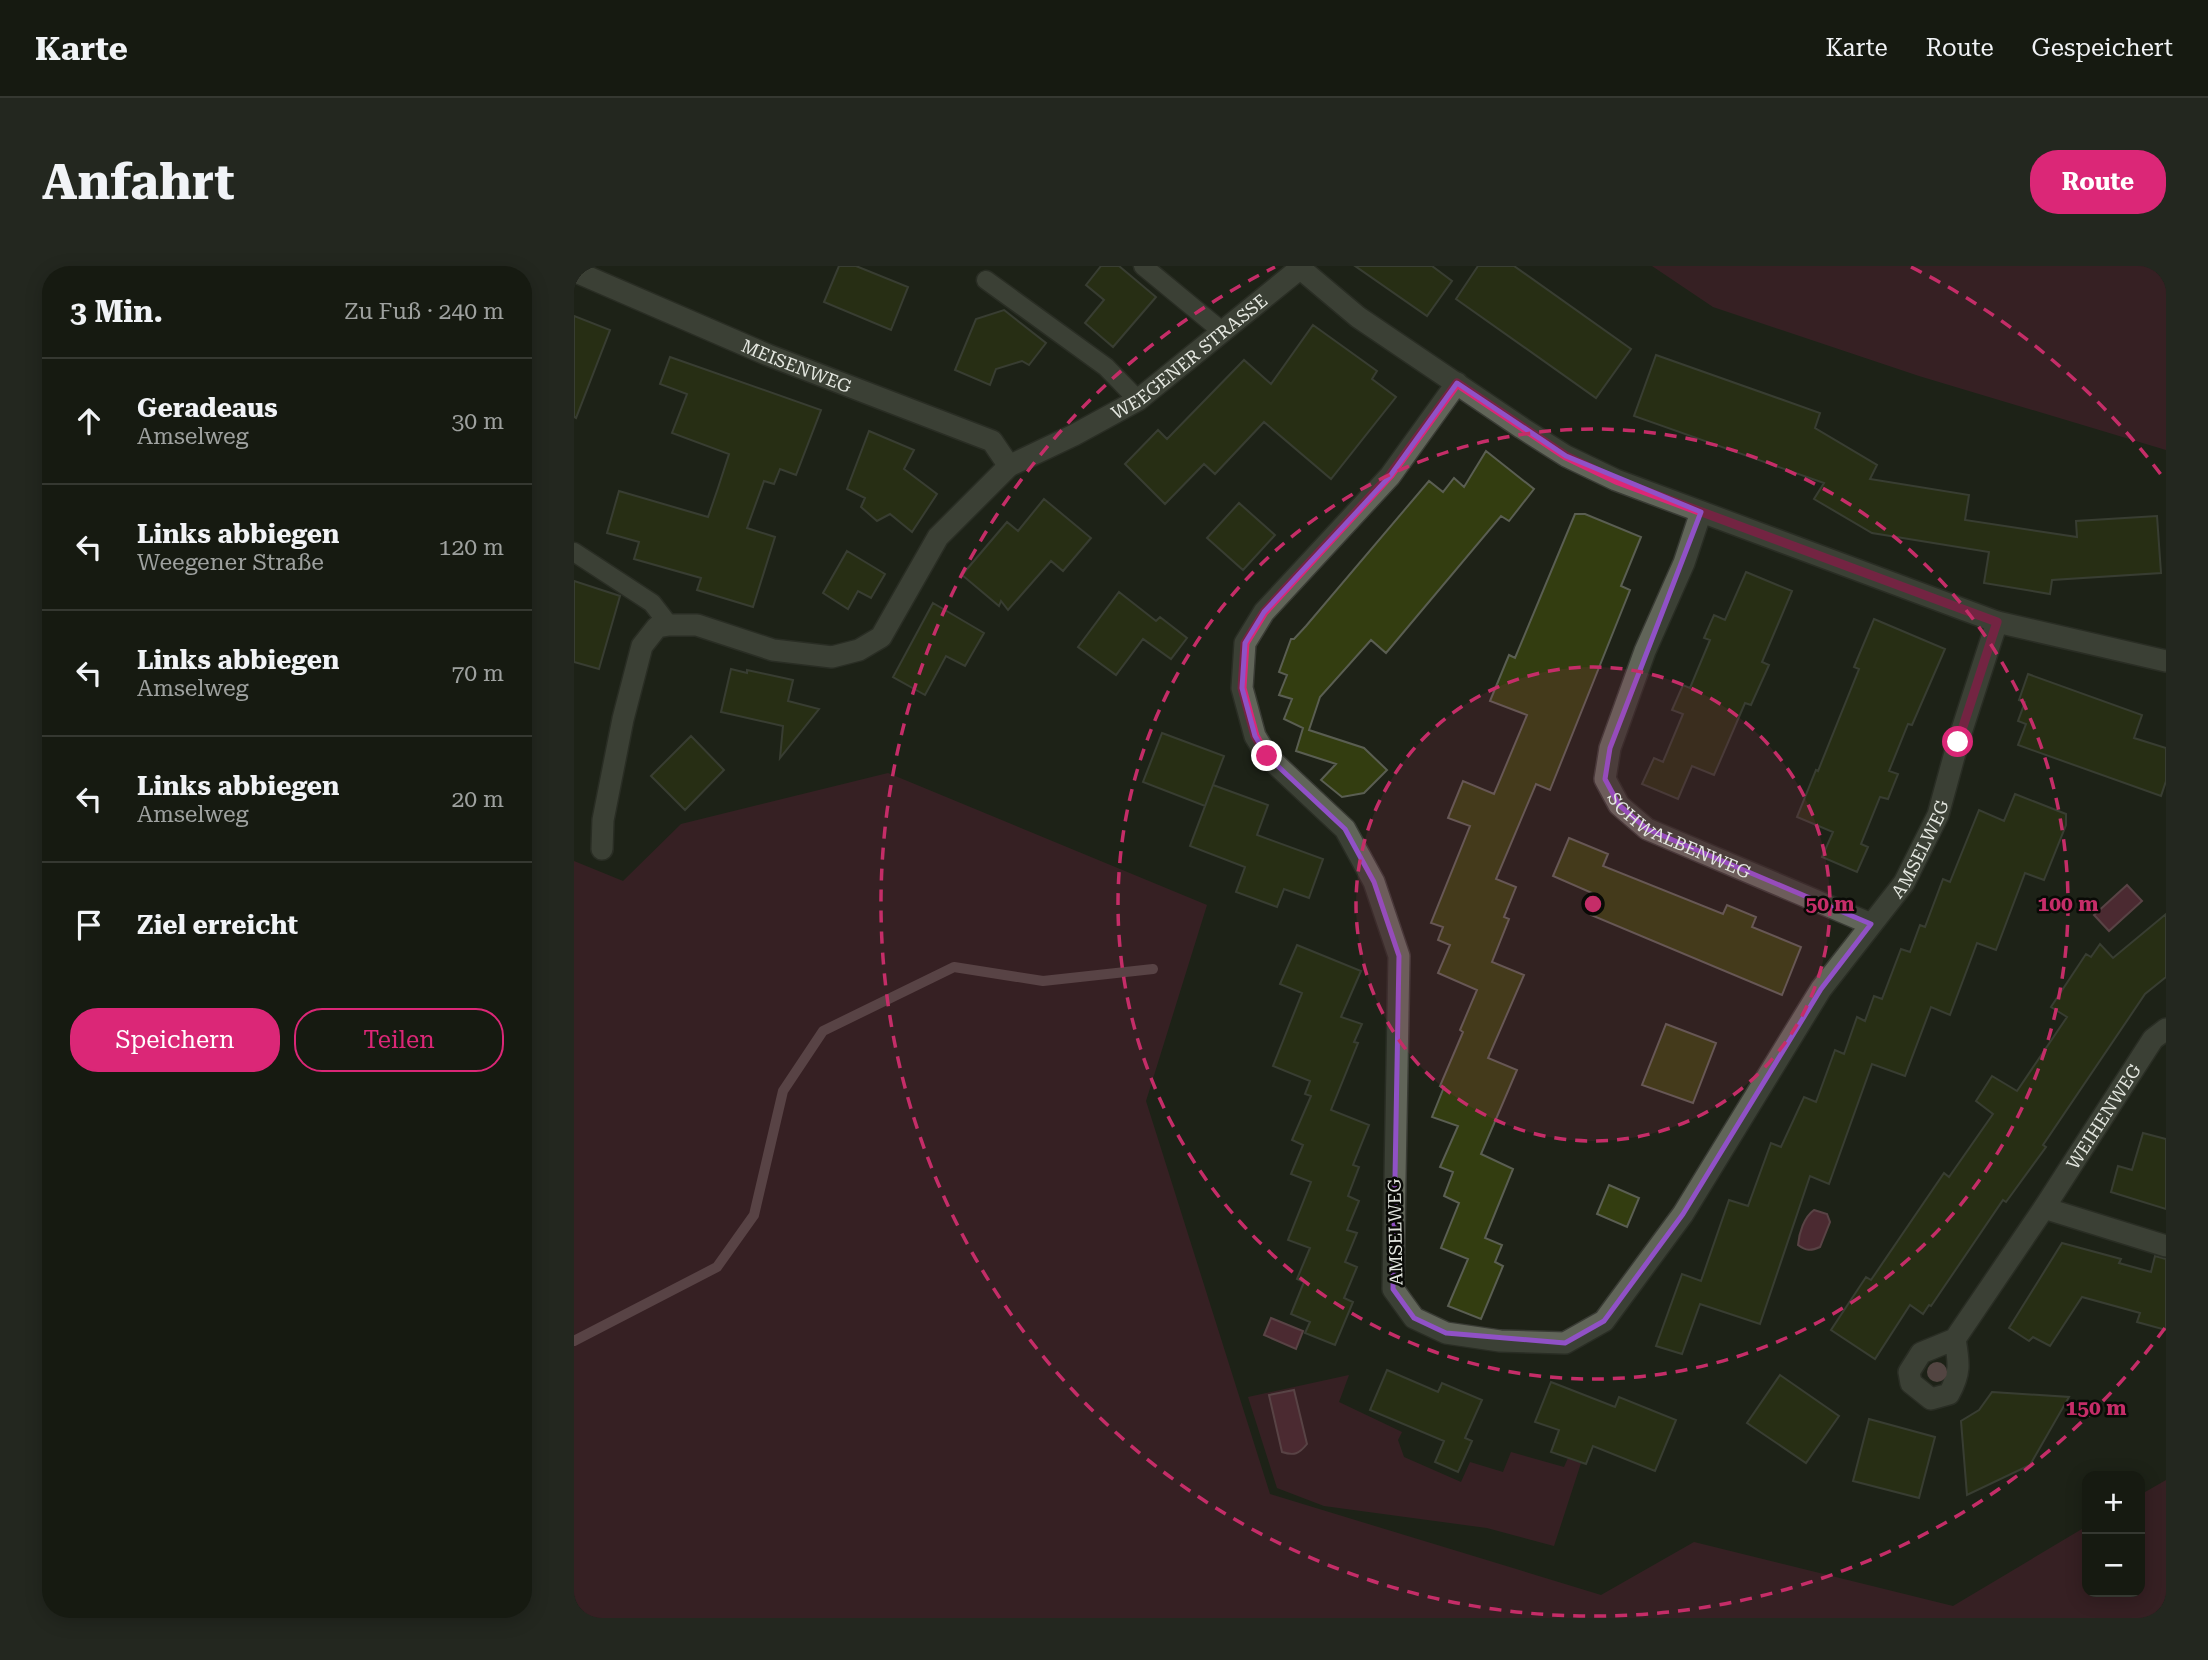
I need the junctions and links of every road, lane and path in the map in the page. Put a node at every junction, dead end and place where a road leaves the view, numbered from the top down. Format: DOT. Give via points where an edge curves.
graph roads {
  1 [pos="1143,266"];
  2 [pos="1302,267"];
  3 [pos="574,271"];
  4 [pos="986,280"];
  5 [pos="1223,332"];
  6 [pos="1457,383"];
  7 [pos="1138,400"];
  8 [pos="1009,466"];
  9 [pos="1701,512"];
  10 [pos="574,552"];
  11 [pos="1997,622"];
  12 [pos="669,625"];
  13 [pos="2166,661"];
  14 [pos="602,849"];
  15 [pos="1871,924"];
  16 [pos="2166,1029"];
  17 [pos="2045,1208"];
  18 [pos="2166,1246"];
  19 [pos="1955,1339"];
  1 -- 5 [label="lane"];
  2 -- 5 [label="street, WEEGENER STRASSE"];
  2 -- 6 [label="street, WEEGENER STRASSE" via="1358,317"];
  3 -- 8 [label="street, MEISENWEG" via="768,355 992,440"];
  4 -- 7 [label="lane" via="1106,367"];
  5 -- 7 [label="street, WEEGENER STRASSE"];
  6 -- 9 [label="street, WEEGENER STRASSE" via="1566,456"];
  6 -- 15 [label="street, AMSELWEG" via="1390,475 1264,612 1245,643 1242,688 1255,736 1267,756 1345,829 1374,882 1399,956 1393,1289 1414,1318 1446,1333 1565,1343 1604,1321 1683,1214 1822,989"];
  7 -- 8 [label="street, WEEGENER STRASSE"];
  8 -- 12 [label="street, WEEGENER STRASSE" via="938,537 881,637 859,650 832,657 773,650 697,625"];
  9 -- 11 [label="street, WEEGENER STRASSE"];
  9 -- 15 [label="street, SCHWALBENWEG" via="1610,748 1605,779 1619,805 1647,829"];
  10 -- 12 [label="lane" via="652,603"];
  11 -- 13 [label="street, WEEGENER STRASSE"];
  11 -- 15 [label="street, AMSELWEG" via="1938,816 1904,883"];
  12 -- 14 [label="street" via="657,627 642,646 603,820"];
  16 -- 17 [label="street, WEIHENWEG" via="2154,1039"];
  17 -- 18 [label="street"];
  17 -- 19 [label="street, WEIHENWEG"];
}
